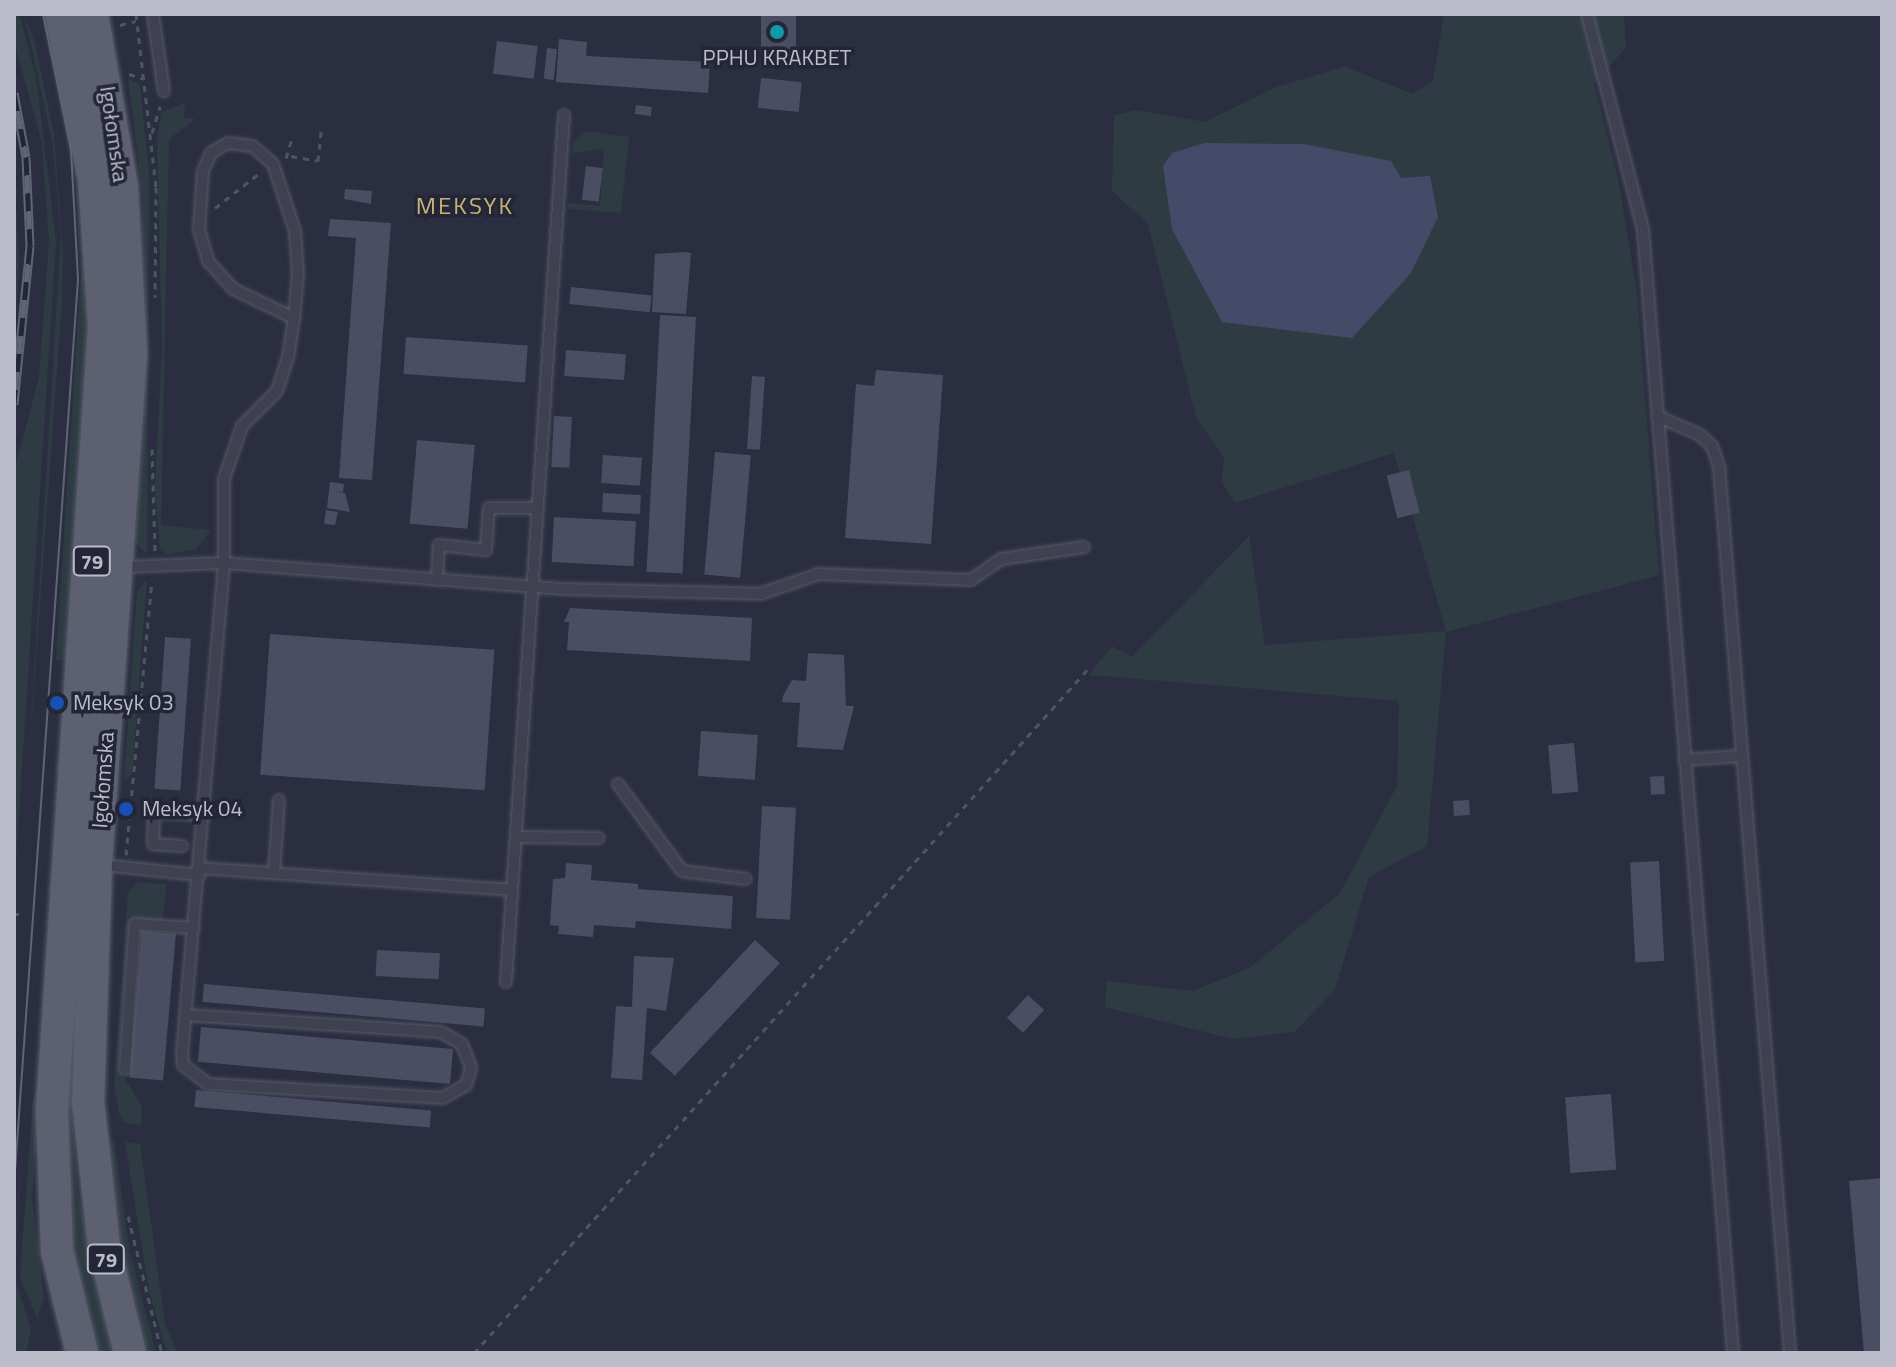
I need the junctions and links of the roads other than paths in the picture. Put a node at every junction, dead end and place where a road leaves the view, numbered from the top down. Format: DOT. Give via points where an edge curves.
graph roads {
  1 [pos="61,14"];
  2 [pos="92,14"];
  3 [pos="153,14"];
  4 [pos="1587,14"];
  5 [pos="164,91"];
  6 [pos="564,115"];
  7 [pos="294,318"];
  8 [pos="1657,416"];
  9 [pos="537,508"];
  10 [pos="1084,547"];
  11 [pos="224,563"];
  12 [pos="120,567"];
  13 [pos="437,580"];
  14 [pos="533,587"];
  15 [pos="1739,756"];
  16 [pos="1684,760"];
  17 [pos="618,784"];
  18 [pos="279,800"];
  19 [pos="205,815"];
  20 [pos="516,837"];
  21 [pos="599,838"];
  22 [pos="182,846"];
  23 [pos="111,860"];
  24 [pos="200,871"];
  25 [pos="274,873"];
  26 [pos="746,879"];
  27 [pos="512,890"];
  28 [pos="194,928"];
  29 [pos="506,982"];
  30 [pos="186,1015"];
  31 [pos="125,1069"];
  32 [pos="82,1353"];
  33 [pos="130,1353"];
  34 [pos="1733,1353"];
  35 [pos="1790,1353"];
  1 -- 32 [label="main road, Igołomska / 79" via="94,179 104,314 101,443 52,1119 57,1251"];
  2 -- 12 [label="main road, Igołomska / 79" via="118,154 129,274"];
  3 -- 5 [label="lane"];
  4 -- 8 [label="lane" via="1643,229"];
  6 -- 9 [label="lane"];
  7 -- 7 [label="lane" via="295,231 273,164 252,146 228,143 211,153 203,171 199,220 208,261 225,281"];
  7 -- 11 [label="lane" via="277,391 242,426 229,450"];
  8 -- 15 [label="lane" via="1700,435 1712,446 1719,466"];
  8 -- 16 [label="lane"];
  9 -- 13 [label="lane" via="489,508 486,550 439,545"];
  9 -- 14 [label="lane"];
  10 -- 14 [label="lane" via="1001,559 971,580 819,574 760,594"];
  11 -- 12 [label="lane"];
  11 -- 13 [label="lane"];
  11 -- 19 [label="lane"];
  12 -- 23 [label="main road, Igołomska / 79"];
  13 -- 14 [label="lane"];
  14 -- 20 [label="lane"];
  15 -- 16 [label="lane"];
  15 -- 35 [label="lane"];
  16 -- 34 [label="lane"];
  17 -- 26 [label="lane" via="682,871"];
  18 -- 25 [label="lane"];
  19 -- 22 [label="lane" via="154,812 153,844"];
  19 -- 24 [label="lane"];
  20 -- 21 [label="lane"];
  20 -- 27 [label="lane"];
  23 -- 24 [label="lane"];
  23 -- 33 [label="main road, Igołomska / 79" via="89,1132 104,1247"];
  24 -- 25 [label="lane"];
  24 -- 28 [label="lane"];
  25 -- 27 [label="lane"];
  27 -- 29 [label="lane"];
  28 -- 30 [label="lane"];
  28 -- 31 [label="lane" via="135,924"];
  30 -- 30 [label="lane" via="441,1032 462,1044 471,1068 466,1085 443,1098 208,1084 183,1065"];
}
